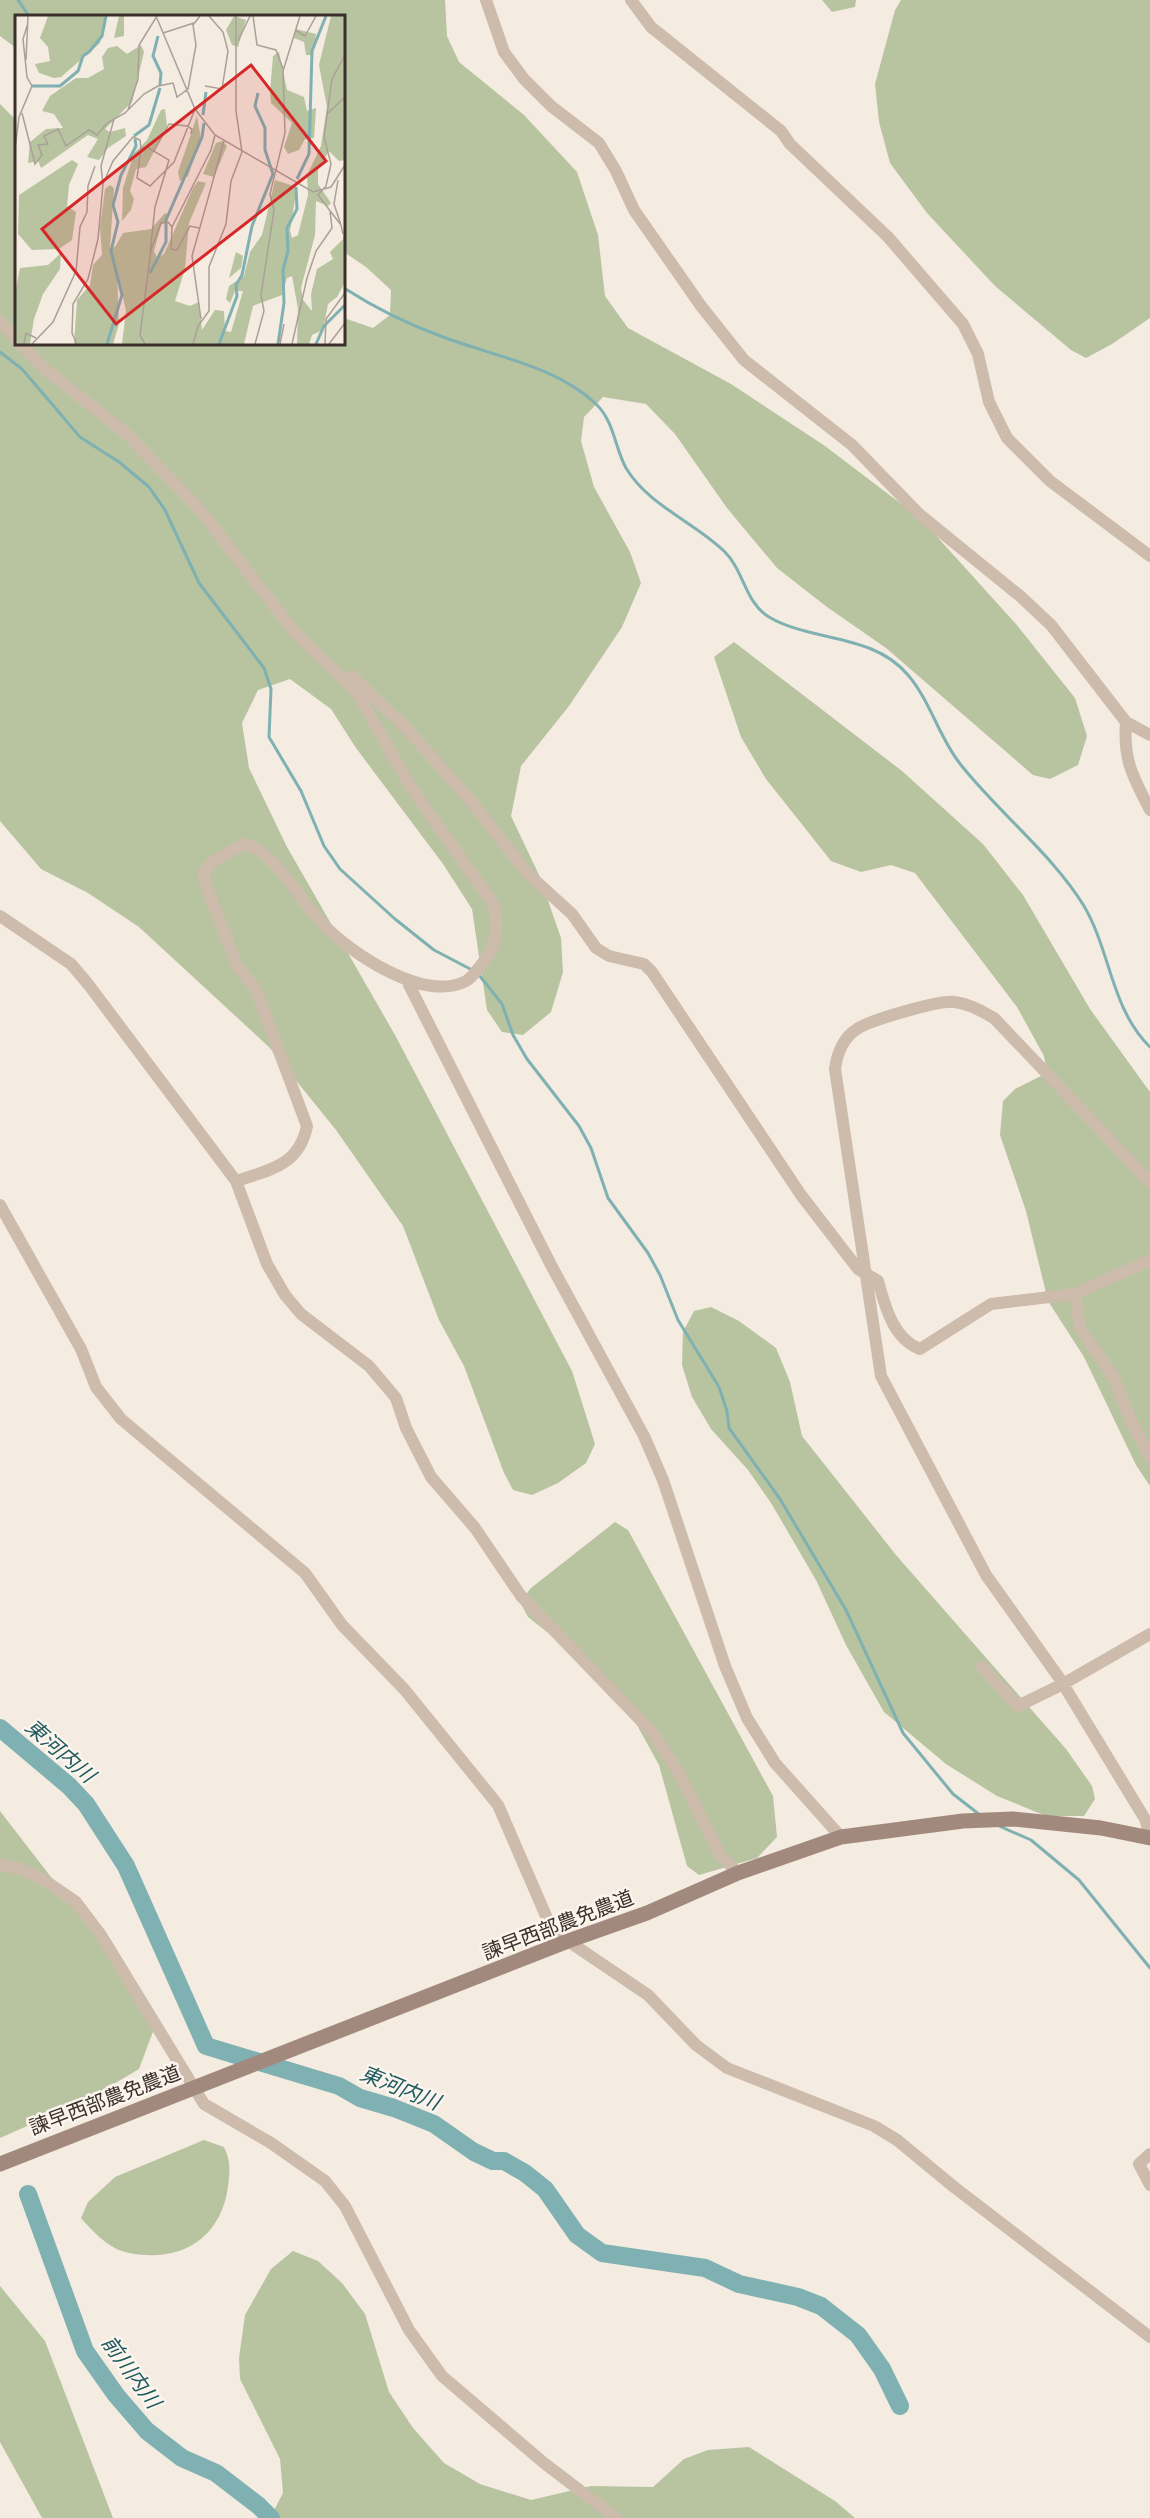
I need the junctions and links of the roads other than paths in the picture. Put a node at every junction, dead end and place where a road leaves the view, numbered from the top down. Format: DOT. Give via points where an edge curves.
graph roads {
  1 [pos="486,0"];
  2 [pos="631,0"];
  3 [pos="0,321"];
  4 [pos="15,338"];
  5 [pos="21,345"];
  6 [pos="1150,556"];
  7 [pos="330,665"];
  8 [pos="1126,722"];
  9 [pos="1150,735"];
  10 [pos="1150,810"];
  11 [pos="0,916"];
  12 [pos="406,979"];
  13 [pos="236,1181"];
  14 [pos="1150,1182"];
  15 [pos="0,1205"];
  16 [pos="1150,1260"];
  17 [pos="866,1272"];
  18 [pos="1075,1294"];
  19 [pos="1150,1457"];
  20 [pos="1150,1634"];
  21 [pos="982,1667"];
  22 [pos="1063,1684"];
  23 [pos="1150,1836"];
  24 [pos="841,1837"];
  25 [pos="0,1865"];
  26 [pos="738,1873"];
  27 [pos="568,1941"];
  28 [pos="193,2088"];
  29 [pos="1150,2154"];
  30 [pos="0,2164"];
  31 [pos="1150,2185"];
  32 [pos="1150,2337"];
  33 [pos="616,2518"];
  1 -- 8 [label="street" via="504,52 551,106 598,143 634,210 744,360 852,445 919,514 1051,625"];
  2 -- 6 [label="street" via="651,27 781,131 888,237 963,324 978,354 989,402 1006,438 1050,481"];
  3 -- 4 [label="street"];
  5 -- 7 [label="street" via="46,370 128,435 200,510 296,634"];
  7 -- 12 [label="street" via="356,691 410,786 495,905 496,940 491,953 468,980 451,987 428,987"];
  7 -- 17 [label="street" via="344,668 406,728 471,801 528,874 572,914 597,948 609,956 644,964 652,972 801,1195 858,1269"];
  8 -- 9 [label="street"];
  8 -- 10 [label="street" via="1124,749"];
  11 -- 13 [label="street" via="71,964"];
  12 -- 13 [label="street" via="353,949 322,924 254,846 243,844 212,862 204,873 205,883 237,965 256,990 307,1126 297,1152 281,1166"];
  12 -- 24 [label="street" via="551,1264 644,1436 747,1718 775,1763"];
  13 -- 26 [label="street" via="267,1264 285,1295 301,1314 369,1366 396,1398 431,1478 475,1528 521,1596 652,1732 677,1770 721,1856"];
  14 -- 17 [label="street" via="994,1018 973,1006 936,1002 857,1029 837,1056 835,1069"];
  15 -- 27 [label="street" via="81,1349 105,1401 121,1419 305,1574 342,1625 404,1689 498,1805 556,1939"];
  16 -- 18 [label="street"];
  17 -- 18 [label="street" via="878,1281 886,1310 900,1335 908,1345 920,1349 991,1304"];
  17 -- 22 [label="street" via="881,1376 986,1575"];
  18 -- 19 [label="street" via="1080,1328 1114,1378"];
  20 -- 22 [label="street"];
  21 -- 22 [label="street" via="1018,1706"];
  22 -- 23 [label="street" via="1144,1819"];
  23 -- 24 [label="street, 諫早西部農免農道" via="1013,1819 963,1821"];
  24 -- 26 [label="street, 諫早西部農免農道"];
  25 -- 28 [label="street" via="42,1878 76,1902 101,1935"];
  26 -- 27 [label="street, 諫早西部農免農道" via="647,1913"];
  27 -- 28 [label="street, 諫早西部農免農道"];
  27 -- 32 [label="street" via="648,1995 696,2045 727,2068 874,2126 897,2140"];
  28 -- 30 [label="street, 諫早西部農免農道"];
  28 -- 33 [label="street" via="204,2104 272,2143 325,2181 345,2206 409,2330 442,2376"];
  29 -- 31 [label="street" via="1139,2164"];
}
